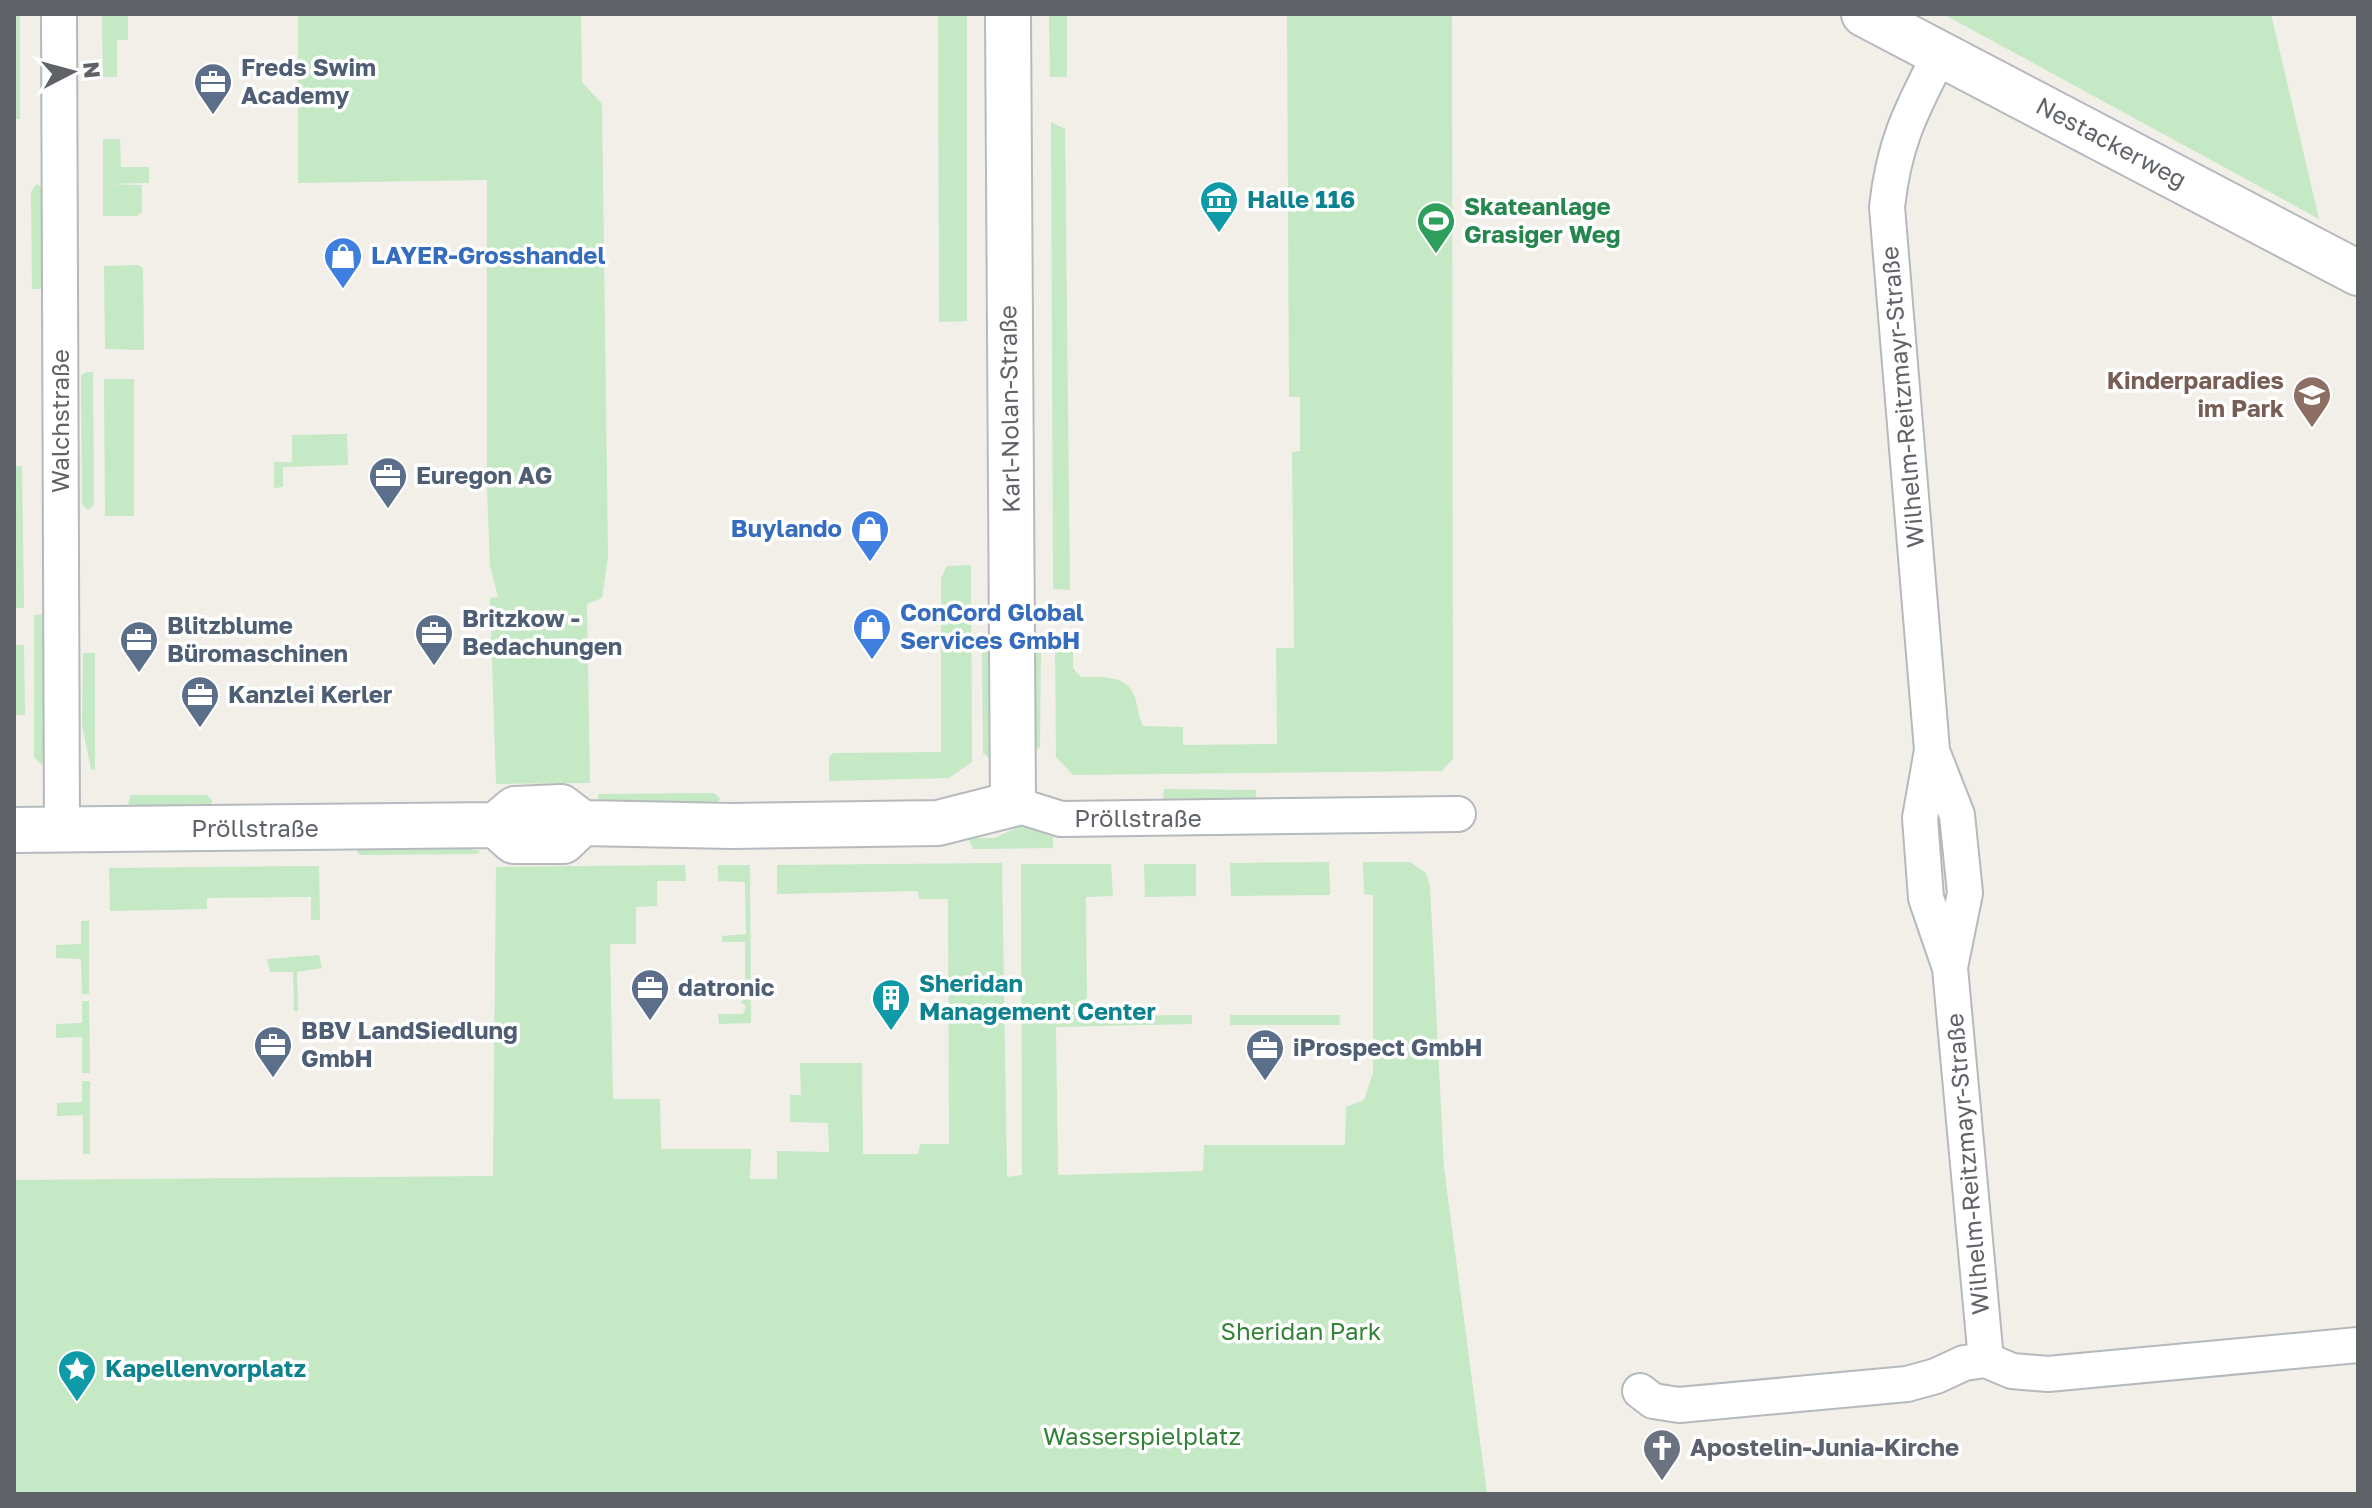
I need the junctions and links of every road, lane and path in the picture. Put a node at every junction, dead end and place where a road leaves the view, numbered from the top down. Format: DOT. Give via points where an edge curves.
graph roads {
  1 [pos="59,14"];
  2 [pos="1008,14"];
  3 [pos="1864,14"];
  4 [pos="1940,54"];
  5 [pos="2358,273"];
  6 [pos="1013,804"];
  7 [pos="1458,814"];
  8 [pos="62,829"];
  9 [pos="14,830"];
  10 [pos="2358,1345"];
  11 [pos="1986,1360"];
  12 [pos="1640,1391"];
  1 -- 8 [label="street, Walchstraße"];
  2 -- 6 [label="street, Karl-Nolan-Straße"];
  3 -- 4 [label="street, Nestackerweg"];
  4 -- 5 [label="street, Nestackerweg"];
  4 -- 11 [label="street, Wilhelm-Reitzmayr-Straße" via="1892,160 1887,207 1932,750 1920,818 1926,898 1950,968"];
  6 -- 7 [label="street, Pröllstraße" via="1061,819"];
  6 -- 8 [label="street, Pröllstraße" via="938,823 582,823 563,841 514,841 496,825"];
  8 -- 9 [label="street, Pröllstraße"];
  10 -- 11 [label="street" via="2048,1374 2012,1371"];
  11 -- 12 [label="street" via="1907,1384 1679,1405 1653,1401"];
}
